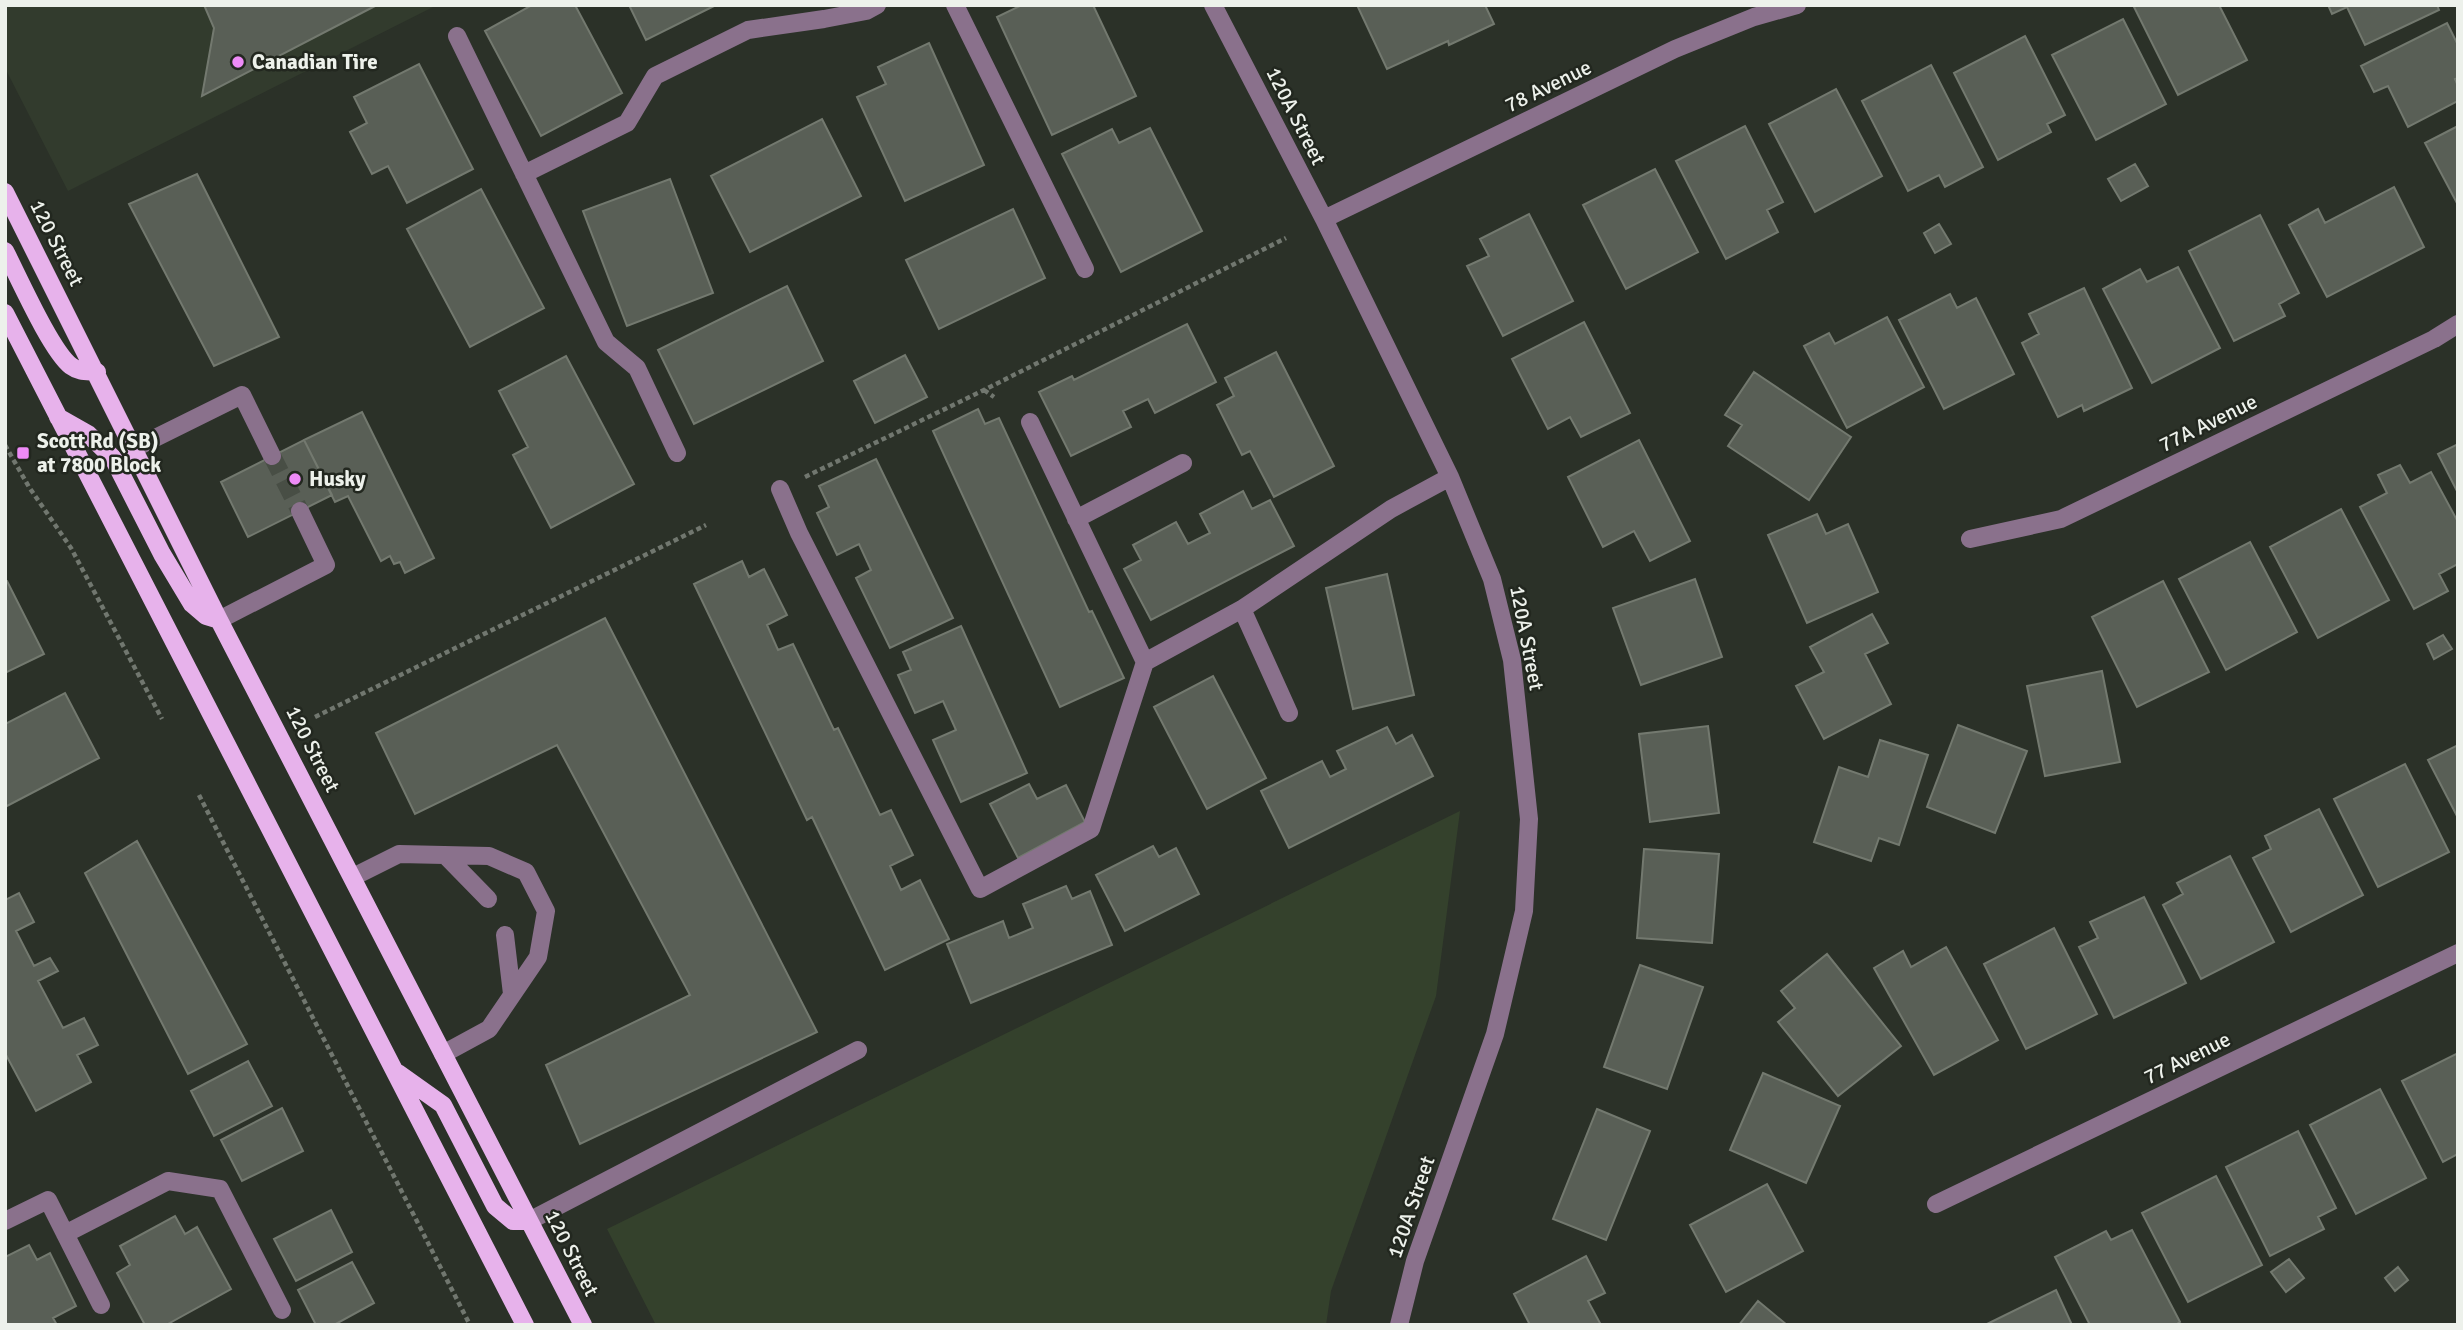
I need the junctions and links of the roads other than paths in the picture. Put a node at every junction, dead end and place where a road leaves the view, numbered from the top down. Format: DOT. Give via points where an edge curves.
graph roads {
  1 [pos="877,5"];
  2 [pos="956,5"];
  3 [pos="1213,5"];
  4 [pos="1797,5"];
  5 [pos="457,36"];
  6 [pos="524,174"];
  7 [pos="5,192"];
  8 [pos="1324,219"];
  9 [pos="5,251"];
  10 [pos="1085,269"];
  11 [pos="5,313"];
  12 [pos="2458,324"];
  13 [pos="97,372"];
  14 [pos="58,417"];
  15 [pos="1030,422"];
  16 [pos="135,448"];
  17 [pos="677,453"];
  18 [pos="272,456"];
  19 [pos="1183,463"];
  20 [pos="1450,477"];
  21 [pos="788,485"];
  22 [pos="300,511"];
  23 [pos="1076,519"];
  24 [pos="1970,539"];
  25 [pos="1242,609"];
  26 [pos="219,620"];
  27 [pos="1145,662"];
  28 [pos="1289,713"];
  29 [pos="445,855"];
  30 [pos="353,877"];
  31 [pos="488,900"];
  32 [pos="505,934"];
  33 [pos="2458,953"];
  34 [pos="512,994"];
  35 [pos="858,1050"];
  36 [pos="443,1054"];
  37 [pos="395,1071"];
  38 [pos="1936,1204"];
  39 [pos="5,1221"];
  40 [pos="529,1221"];
  41 [pos="65,1234"];
  42 [pos="102,1305"];
  43 [pos="282,1310"];
  44 [pos="525,1325"];
  45 [pos="583,1325"];
  46 [pos="1399,1325"];
  1 -- 6 [label="street" via="824,19 748,30 655,76 627,123"];
  2 -- 10 [label="street"];
  3 -- 8 [label="street, 120A Street"];
  4 -- 8 [label="street, 78 Avenue" via="1675,49"];
  5 -- 6 [label="street"];
  6 -- 17 [label="street" via="606,342 637,368"];
  7 -- 13 [label="main road, 120 Street"];
  8 -- 20 [label="street, 120A Street"];
  9 -- 13 [label="main road" via="67,363 78,370"];
  11 -- 14 [label="main road"];
  12 -- 24 [label="street, 77A Avenue" via="2061,519"];
  13 -- 16 [label="main road, 120 Street"];
  14 -- 26 [label="main road" via="88,434 113,458 192,604 205,616"];
  14 -- 37 [label="main road"];
  15 -- 23 [label="street"];
  16 -- 18 [label="street" via="242,396"];
  16 -- 26 [label="main road, 120 Street"];
  19 -- 23 [label="street"];
  20 -- 25 [label="street" via="1391,509"];
  20 -- 46 [label="street, 120A Street" via="1492,579 1512,660 1529,819 1524,911 1495,1034 1415,1261"];
  21 -- 27 [label="street" via="799,533 980,889 1091,829"];
  22 -- 26 [label="street" via="326,565"];
  23 -- 27 [label="street"];
  25 -- 27 [label="street"];
  25 -- 28 [label="street"];
  26 -- 30 [label="main road, 120 Street"];
  29 -- 30 [label="street" via="399,854"];
  29 -- 31 [label="street"];
  29 -- 34 [label="street" via="489,856 526,872 546,911 538,957"];
  30 -- 36 [label="main road, 120 Street"];
  32 -- 34 [label="street"];
  33 -- 38 [label="street, 77 Avenue"];
  34 -- 36 [label="street" via="489,1029"];
  35 -- 40 [label="street"];
  36 -- 40 [label="main road, 120 Street"];
  37 -- 40 [label="main road" via="443,1105 495,1206 513,1221"];
  37 -- 44 [label="main road"];
  39 -- 41 [label="street" via="48,1200"];
  40 -- 45 [label="main road, 120 Street"];
  41 -- 42 [label="street"];
  41 -- 43 [label="street" via="168,1181 220,1189"];
}
